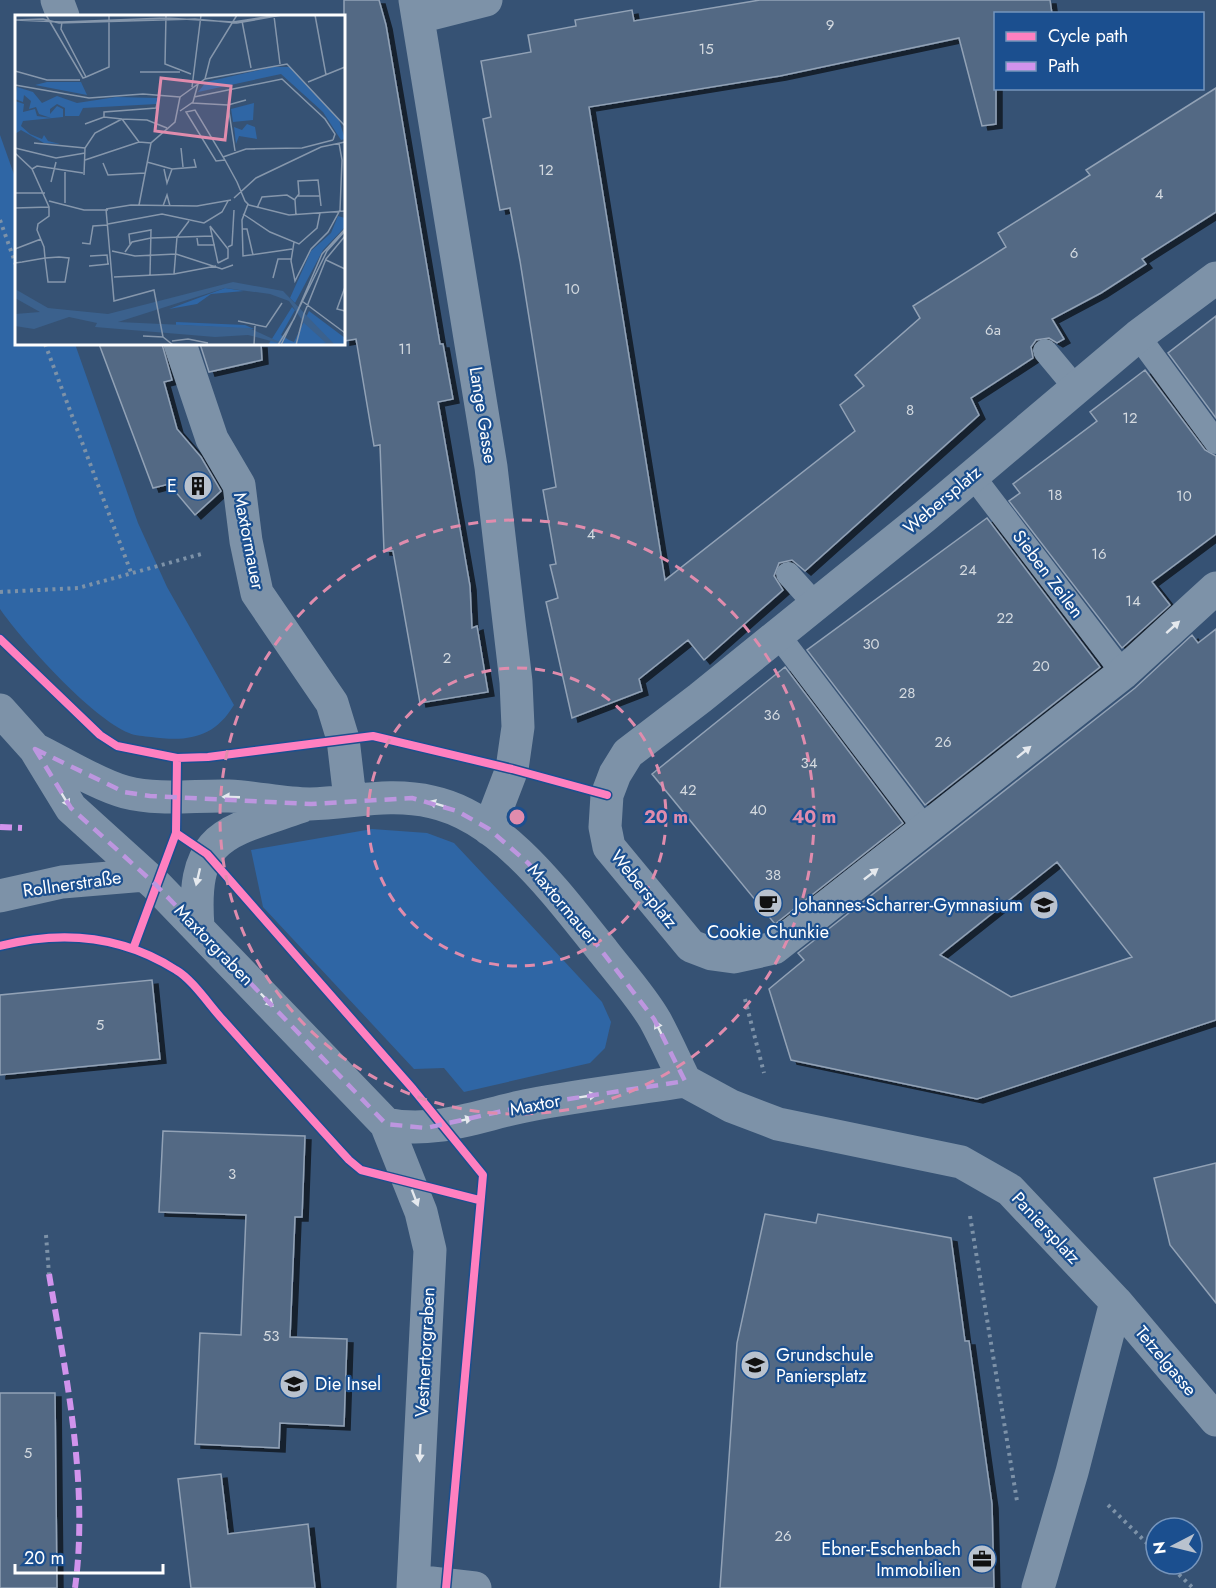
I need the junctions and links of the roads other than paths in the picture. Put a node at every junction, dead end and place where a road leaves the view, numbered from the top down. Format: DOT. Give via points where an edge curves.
graph roads {
  1 [pos="57,0"];
  2 [pos="486,0"];
  3 [pos="417,8"];
  4 [pos="63,15"];
  5 [pos="1216,278"];
  6 [pos="1138,336"];
  7 [pos="180,345"];
  8 [pos="1045,351"];
  9 [pos="1075,387"];
  10 [pos="1216,442"];
  11 [pos="972,474"];
  12 [pos="788,574"];
  13 [pos="1216,588"];
  14 [pos="815,604"];
  15 [pos="778,635"];
  16 [pos="1123,673"];
  17 [pos="0,710"];
  18 [pos="35,749"];
  19 [pos="350,799"];
  20 [pos="311,804"];
  21 [pos="489,829"];
  22 [pos="926,830"];
  23 [pos="145,875"];
  24 [pos="0,896"];
  25 [pos="198,927"];
  26 [pos="685,1081"];
  27 [pos="386,1124"];
  28 [pos="1116,1302"];
  29 [pos="1216,1420"];
  30 [pos="413,1584"];
  31 [pos="475,1588"];
  32 [pos="1038,1588"];
  1 -- 4 [label="street"];
  2 -- 3 [label="street"];
  3 -- 21 [label="street, Lange Gasse" via="491,467 516,682 518,726 512,769"];
  5 -- 6 [label="street, Webersplatz"];
  6 -- 9 [label="street, Webersplatz"];
  6 -- 10 [label="lane"];
  7 -- 19 [label="street, Maxtormauer" via="212,439 239,485 257,593 332,703 343,739"];
  8 -- 9 [label="lane"];
  9 -- 11 [label="street, Webersplatz"];
  11 -- 14 [label="street, Webersplatz"];
  11 -- 16 [label="lane, Sieben Zeilen"];
  12 -- 14 [label="lane"];
  16 -- 13 [label="street, Webersplatz, one-way"];
  14 -- 15 [label="street, Webersplatz"];
  15 -- 22 [label="lane"];
  15 -- 22 [label="street, Webersplatz, one-way" via="628,753 610,785 605,807 609,847 691,946 734,957 774,948"];
  22 -- 16 [label="street, Webersplatz, one-way"];
  17 -- 18 [label="street, Maxtorgraben"];
  20 -- 18 [label="street, Maxtormauer, one-way" via="228,796 176,799 124,792"];
  18 -- 23 [label="street, Maxtorgraben, one-way" via="71,808"];
  19 -- 20 [label="street, Maxtormauer"];
  21 -- 19 [label="street, Maxtormauer, one-way" via="434,802 393,797"];
  20 -- 25 [label="street, Maxtormauer, one-way" via="230,831 207,854 195,892"];
  26 -- 21 [label="street, Maxtormauer, one-way" via="654,1019 611,962 528,862"];
  23 -- 24 [label="street, Rollnerstraße" via="62,882"];
  23 -- 25 [label="street, Maxtorgraben"];
  25 -- 27 [label="street, Maxtorgraben, one-way"];
  27 -- 26 [label="street, Maxtor, one-way" via="426,1128 530,1105"];
  26 -- 28 [label="street, Paniersplatz" via="731,1106 778,1124 961,1162 1010,1190"];
  27 -- 30 [label="street, Vestnertorgraben, one-way" via="421,1212 430,1250"];
  28 -- 29 [label="street, Tetzelgasse"];
  28 -- 32 [label="street"];
  30 -- 31 [label="street"];
}
